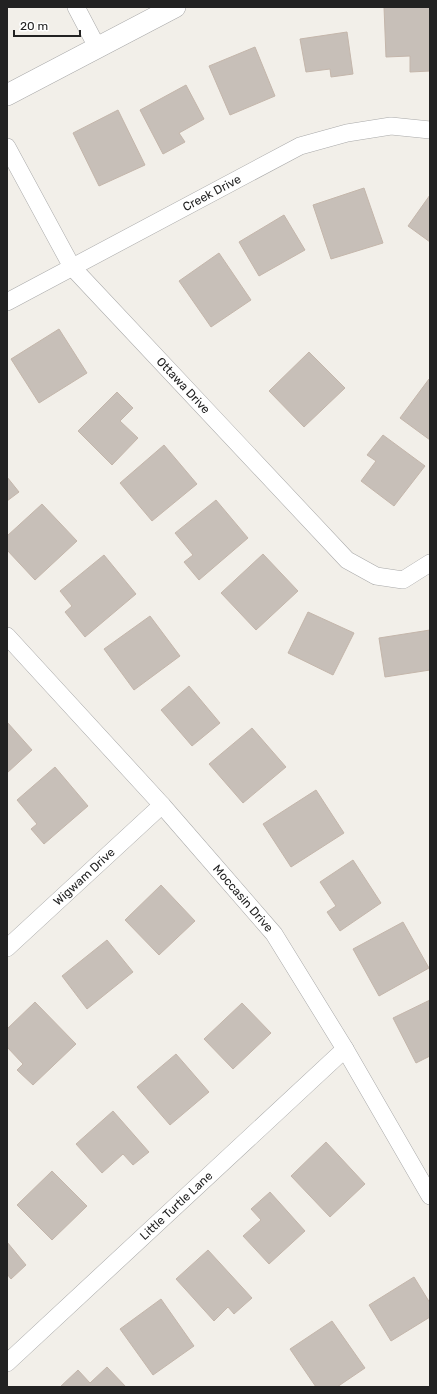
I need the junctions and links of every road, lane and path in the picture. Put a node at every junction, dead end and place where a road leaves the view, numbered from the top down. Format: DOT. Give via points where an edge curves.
graph roads {
  1 [pos="76,7"];
  2 [pos="176,7"];
  3 [pos="97,47"];
  4 [pos="7,95"];
  5 [pos="430,130"];
  6 [pos="7,147"];
  7 [pos="72,267"];
  8 [pos="7,302"];
  9 [pos="430,563"];
  10 [pos="7,636"];
  11 [pos="162,805"];
  12 [pos="7,948"];
  13 [pos="345,1049"];
  14 [pos="430,1196"];
  15 [pos="7,1363"];
  1 -- 3 [label="street"];
  2 -- 3 [label="street"];
  3 -- 4 [label="street"];
  5 -- 7 [label="street, Creek Drive" via="391,126 347,132 300,146"];
  6 -- 7 [label="street, Ottawa Drive"];
  7 -- 8 [label="street, Creek Drive"];
  7 -- 9 [label="street, Ottawa Drive" via="347,560 376,576 402,580"];
  10 -- 11 [label="street, Moccasin Drive"];
  11 -- 12 [label="street, Wigwam Drive"];
  11 -- 13 [label="street, Moccasin Drive" via="274,934"];
  13 -- 14 [label="street, Moccasin Drive"];
  13 -- 15 [label="street, Little Turtle Lane"];
}
